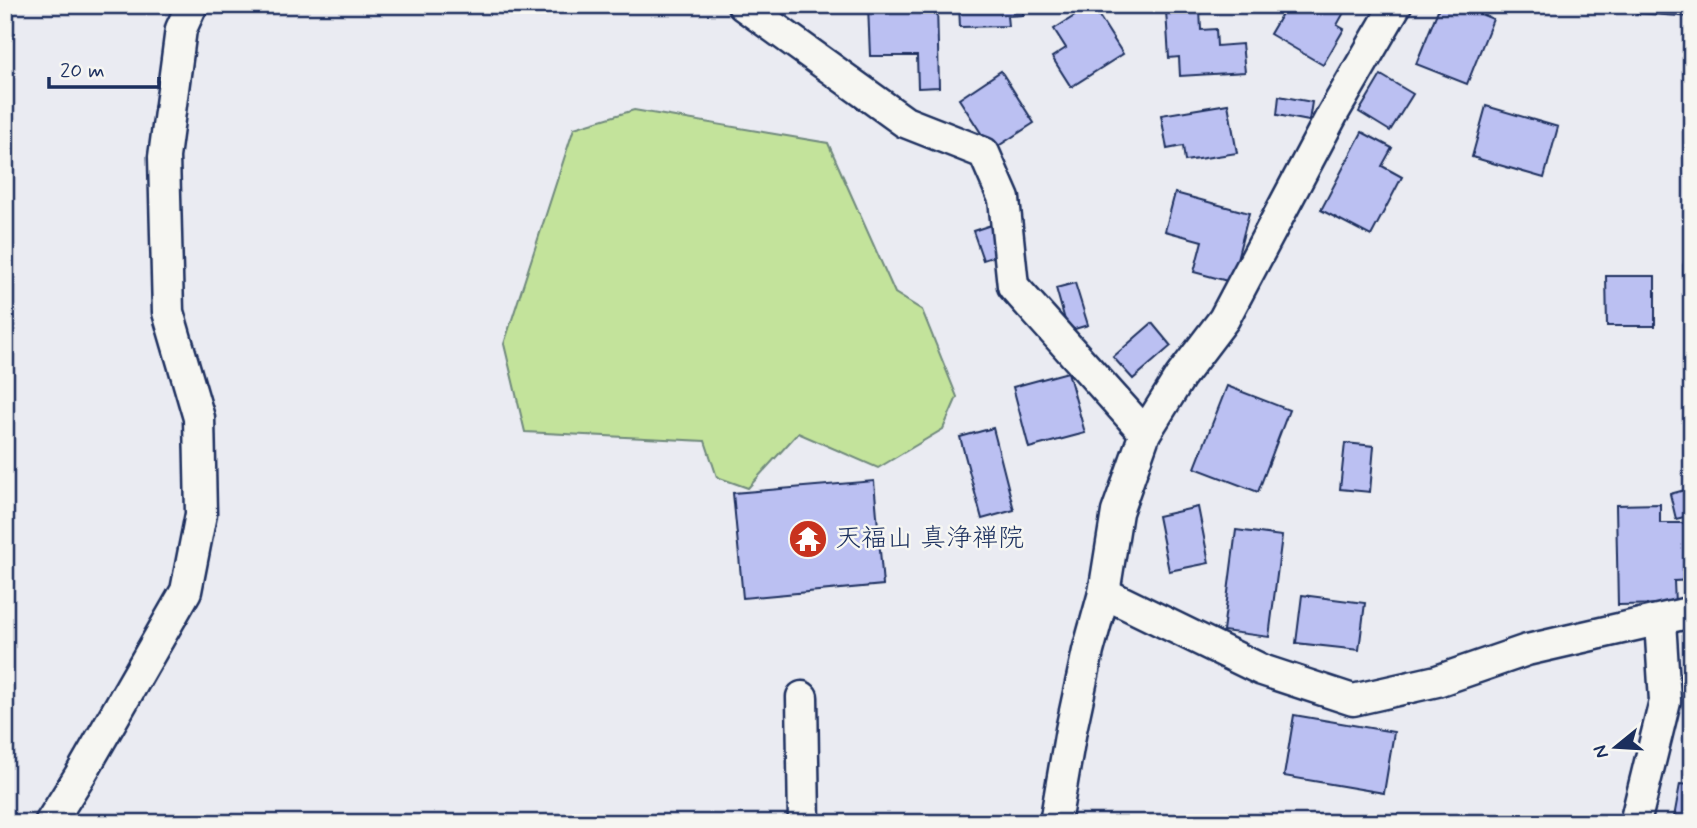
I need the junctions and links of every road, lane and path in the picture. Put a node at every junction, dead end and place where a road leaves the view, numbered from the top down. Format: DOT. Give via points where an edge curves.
graph roads {
  1 [pos="192,5"];
  2 [pos="743,5"];
  3 [pos="1396,5"];
  4 [pos="1692,265"];
  5 [pos="1692,274"];
  6 [pos="1145,433"];
  7 [pos="1104,593"];
  8 [pos="1692,612"];
  9 [pos="1660,621"];
  10 [pos="802,697"];
  11 [pos="50,823"];
  12 [pos="804,823"];
  13 [pos="1055,823"];
  14 [pos="1635,823"];
  1 -- 11 [label="street" via="181,29 164,157 168,312 199,418 201,514 186,591"];
  2 -- 6 [label="street" via="905,122 984,153 1004,199 1013,286"];
  3 -- 6 [label="street" via="1224,319"];
  4 -- 5 [label="lane"];
  6 -- 7 [label="street" via="1117,512"];
  7 -- 9 [label="street" via="1262,670 1353,700 1437,681 1527,650"];
  7 -- 13 [label="street" via="1071,730"];
  8 -- 9 [label="street"];
  9 -- 14 [label="street" via="1665,701"];
  10 -- 12 [label="street"];
}
